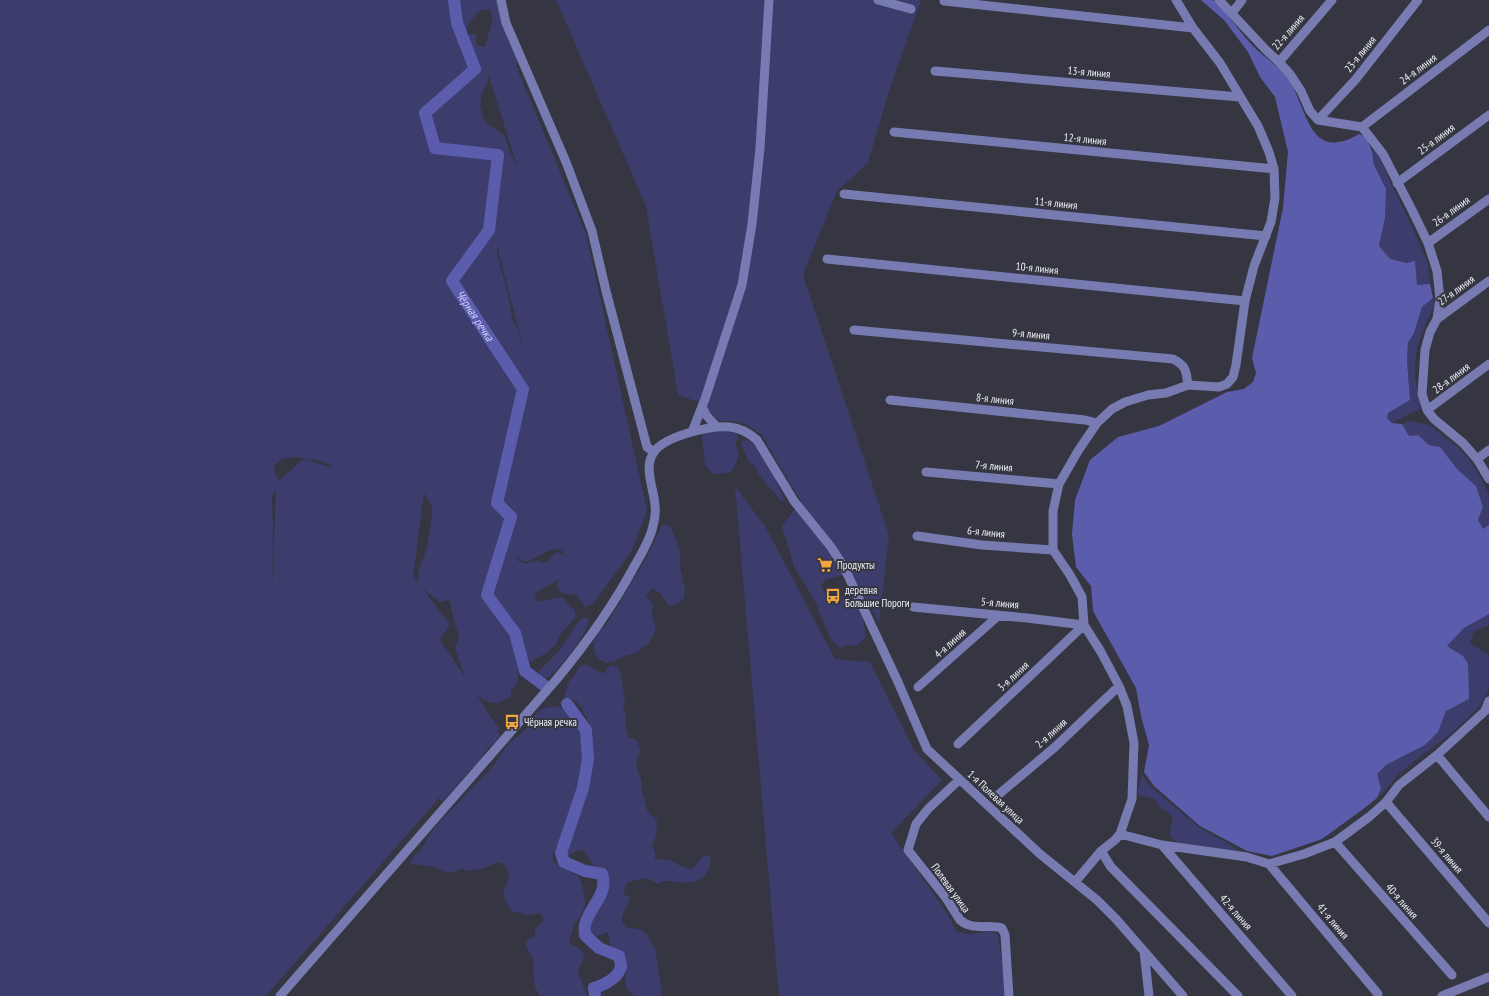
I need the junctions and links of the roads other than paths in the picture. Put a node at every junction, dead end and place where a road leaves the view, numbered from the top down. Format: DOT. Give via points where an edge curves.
graph roads {
  1 [pos="501,0"];
  2 [pos="769,0"];
  3 [pos="878,0"];
  4 [pos="1176,0"];
  5 [pos="1219,0"];
  6 [pos="1242,0"];
  7 [pos="1332,0"];
  8 [pos="1418,0"];
  9 [pos="944,1"];
  10 [pos="911,9"];
  11 [pos="1232,13"];
  12 [pos="1193,28"];
  13 [pos="1489,30"];
  14 [pos="1279,62"];
  15 [pos="936,71"];
  16 [pos="1240,97"];
  17 [pos="1489,115"];
  18 [pos="1318,120"];
  19 [pos="1362,127"];
  20 [pos="894,132"];
  21 [pos="1274,169"];
  22 [pos="1397,183"];
  23 [pos="844,194"];
  24 [pos="1489,199"];
  25 [pos="1266,236"];
  26 [pos="1428,243"];
  27 [pos="827,259"];
  28 [pos="1489,281"];
  29 [pos="1244,301"];
  30 [pos="1437,319"];
  31 [pos="854,330"];
  32 [pos="1489,364"];
  33 [pos="1188,385"];
  34 [pos="890,400"];
  35 [pos="702,406"];
  36 [pos="1427,410"];
  37 [pos="1097,423"];
  38 [pos="717,427"];
  39 [pos="692,432"];
  40 [pos="1489,450"];
  41 [pos="654,452"];
  42 [pos="1477,459"];
  43 [pos="926,472"];
  44 [pos="1489,479"];
  45 [pos="1059,484"];
  46 [pos="917,536"];
  47 [pos="1053,550"];
  48 [pos="912,606"];
  49 [pos="998,616"];
  50 [pos="1084,625"];
  51 [pos="1119,686"];
  52 [pos="918,687"];
  53 [pos="1489,701"];
  54 [pos="1487,713"];
  55 [pos="958,744"];
  56 [pos="1437,755"];
  57 [pos="959,780"];
  58 [pos="998,795"];
  59 [pos="1386,802"];
  60 [pos="1489,817"];
  61 [pos="1120,834"];
  62 [pos="1335,842"];
  63 [pos="1162,845"];
  64 [pos="1101,851"];
  65 [pos="1269,864"];
  66 [pos="1075,882"];
  67 [pos="1489,923"];
  68 [pos="1144,951"];
  69 [pos="1452,975"];
  70 [pos="1489,977"];
  71 [pos="1461,993"];
  72 [pos="1378,994"];
  73 [pos="280,996"];
  74 [pos="1009,996"];
  75 [pos="1149,996"];
  76 [pos="1183,996"];
  77 [pos="1238,996"];
  78 [pos="1292,996"];
  79 [pos="1442,996"];
  1 -- 41 [label="street" via="506,23 566,162 592,230 647,447"];
  2 -- 35 [label="street" via="760,148 752,224 742,284"];
  3 -- 10 [label="street"];
  4 -- 12 [label="street"];
  5 -- 11 [label="street"];
  6 -- 11 [label="street"];
  7 -- 14 [label="street, 22-я линия"];
  8 -- 18 [label="street, 23-я линия" via="1356,79"];
  9 -- 12 [label="street"];
  11 -- 14 [label="street"];
  12 -- 16 [label="street" via="1220,63"];
  13 -- 19 [label="street, 24-я линия"];
  14 -- 18 [label="street" via="1302,92 1310,111"];
  15 -- 16 [label="street, 13-я линия"];
  16 -- 21 [label="street" via="1258,126"];
  17 -- 22 [label="street, 25-я линия"];
  18 -- 19 [label="street"];
  19 -- 22 [label="street" via="1383,154"];
  20 -- 21 [label="street, 12-я линия"];
  21 -- 25 [label="street" via="1275,198"];
  22 -- 26 [label="street"];
  23 -- 25 [label="street, 11-я линия"];
  24 -- 26 [label="street, 26-я линия"];
  25 -- 29 [label="street"];
  26 -- 30 [label="street" via="1437,271 1440,299"];
  27 -- 29 [label="street, 10-я линия"];
  28 -- 30 [label="street, 27-я линия"];
  29 -- 33 [label="street" via="1233,377 1227,384 1219,387"];
  30 -- 36 [label="street" via="1425,350 1422,394"];
  31 -- 33 [label="street, 9-я линия" via="1173,359 1186,370"];
  32 -- 36 [label="street, 28-я линия"];
  33 -- 37 [label="street" via="1125,402 1112,409"];
  34 -- 37 [label="street, 8-я линия"];
  35 -- 38 [label="street"];
  35 -- 39 [label="street"];
  36 -- 42 [label="street"];
  37 -- 45 [label="street"];
  38 -- 39 [label="street, 1-я Полевая улица"];
  38 -- 57 [label="street, 1-я Полевая улица" via="738,428 757,440 794,501 831,547 855,588 927,749"];
  39 -- 41 [label="street, 1-я Полевая улица" via="663,444"];
  40 -- 42 [label="street"];
  41 -- 73 [label="street" via="650,464 655,505 653,528 628,579 606,615 556,680"];
  42 -- 44 [label="street"];
  43 -- 45 [label="street, 7-я линия"];
  45 -- 47 [label="street" via="1053,511"];
  46 -- 47 [label="street, 6-я линия"];
  47 -- 50 [label="street" via="1082,597"];
  48 -- 49 [label="street, 5-я линия"];
  49 -- 50 [label="street, 5-я линия"];
  49 -- 52 [label="street, 4-я линия"];
  50 -- 51 [label="street"];
  50 -- 55 [label="street, 3-я линия"];
  51 -- 58 [label="street, 2-я линия" via="1055,747"];
  51 -- 61 [label="street" via="1127,706 1134,743 1132,799"];
  53 -- 54 [label="street"];
  54 -- 56 [label="street"];
  56 -- 59 [label="street" via="1399,786"];
  56 -- 60 [label="street"];
  57 -- 66 [label="street, 1-я Полевая улица" via="1040,854"];
  57 -- 74 [label="street, Полевая улица" via="916,824 908,850 964,924 975,928 1002,928 1006,935"];
  59 -- 62 [label="street"];
  59 -- 67 [label="street, 39-я линия"];
  61 -- 63 [label="street"];
  61 -- 64 [label="street"];
  62 -- 65 [label="street"];
  62 -- 69 [label="street, 40-я линия"];
  63 -- 65 [label="street" via="1247,857"];
  63 -- 78 [label="street, 42-я линия"];
  64 -- 66 [label="street"];
  64 -- 77 [label="street" via="1111,867"];
  65 -- 72 [label="street, 41-я линия"];
  66 -- 68 [label="street, 1-я Полевая улица" via="1116,919"];
  68 -- 75 [label="street"];
  68 -- 76 [label="street, 1-я Полевая улица"];
  70 -- 71 [label="street"];
  71 -- 79 [label="street"];
}
